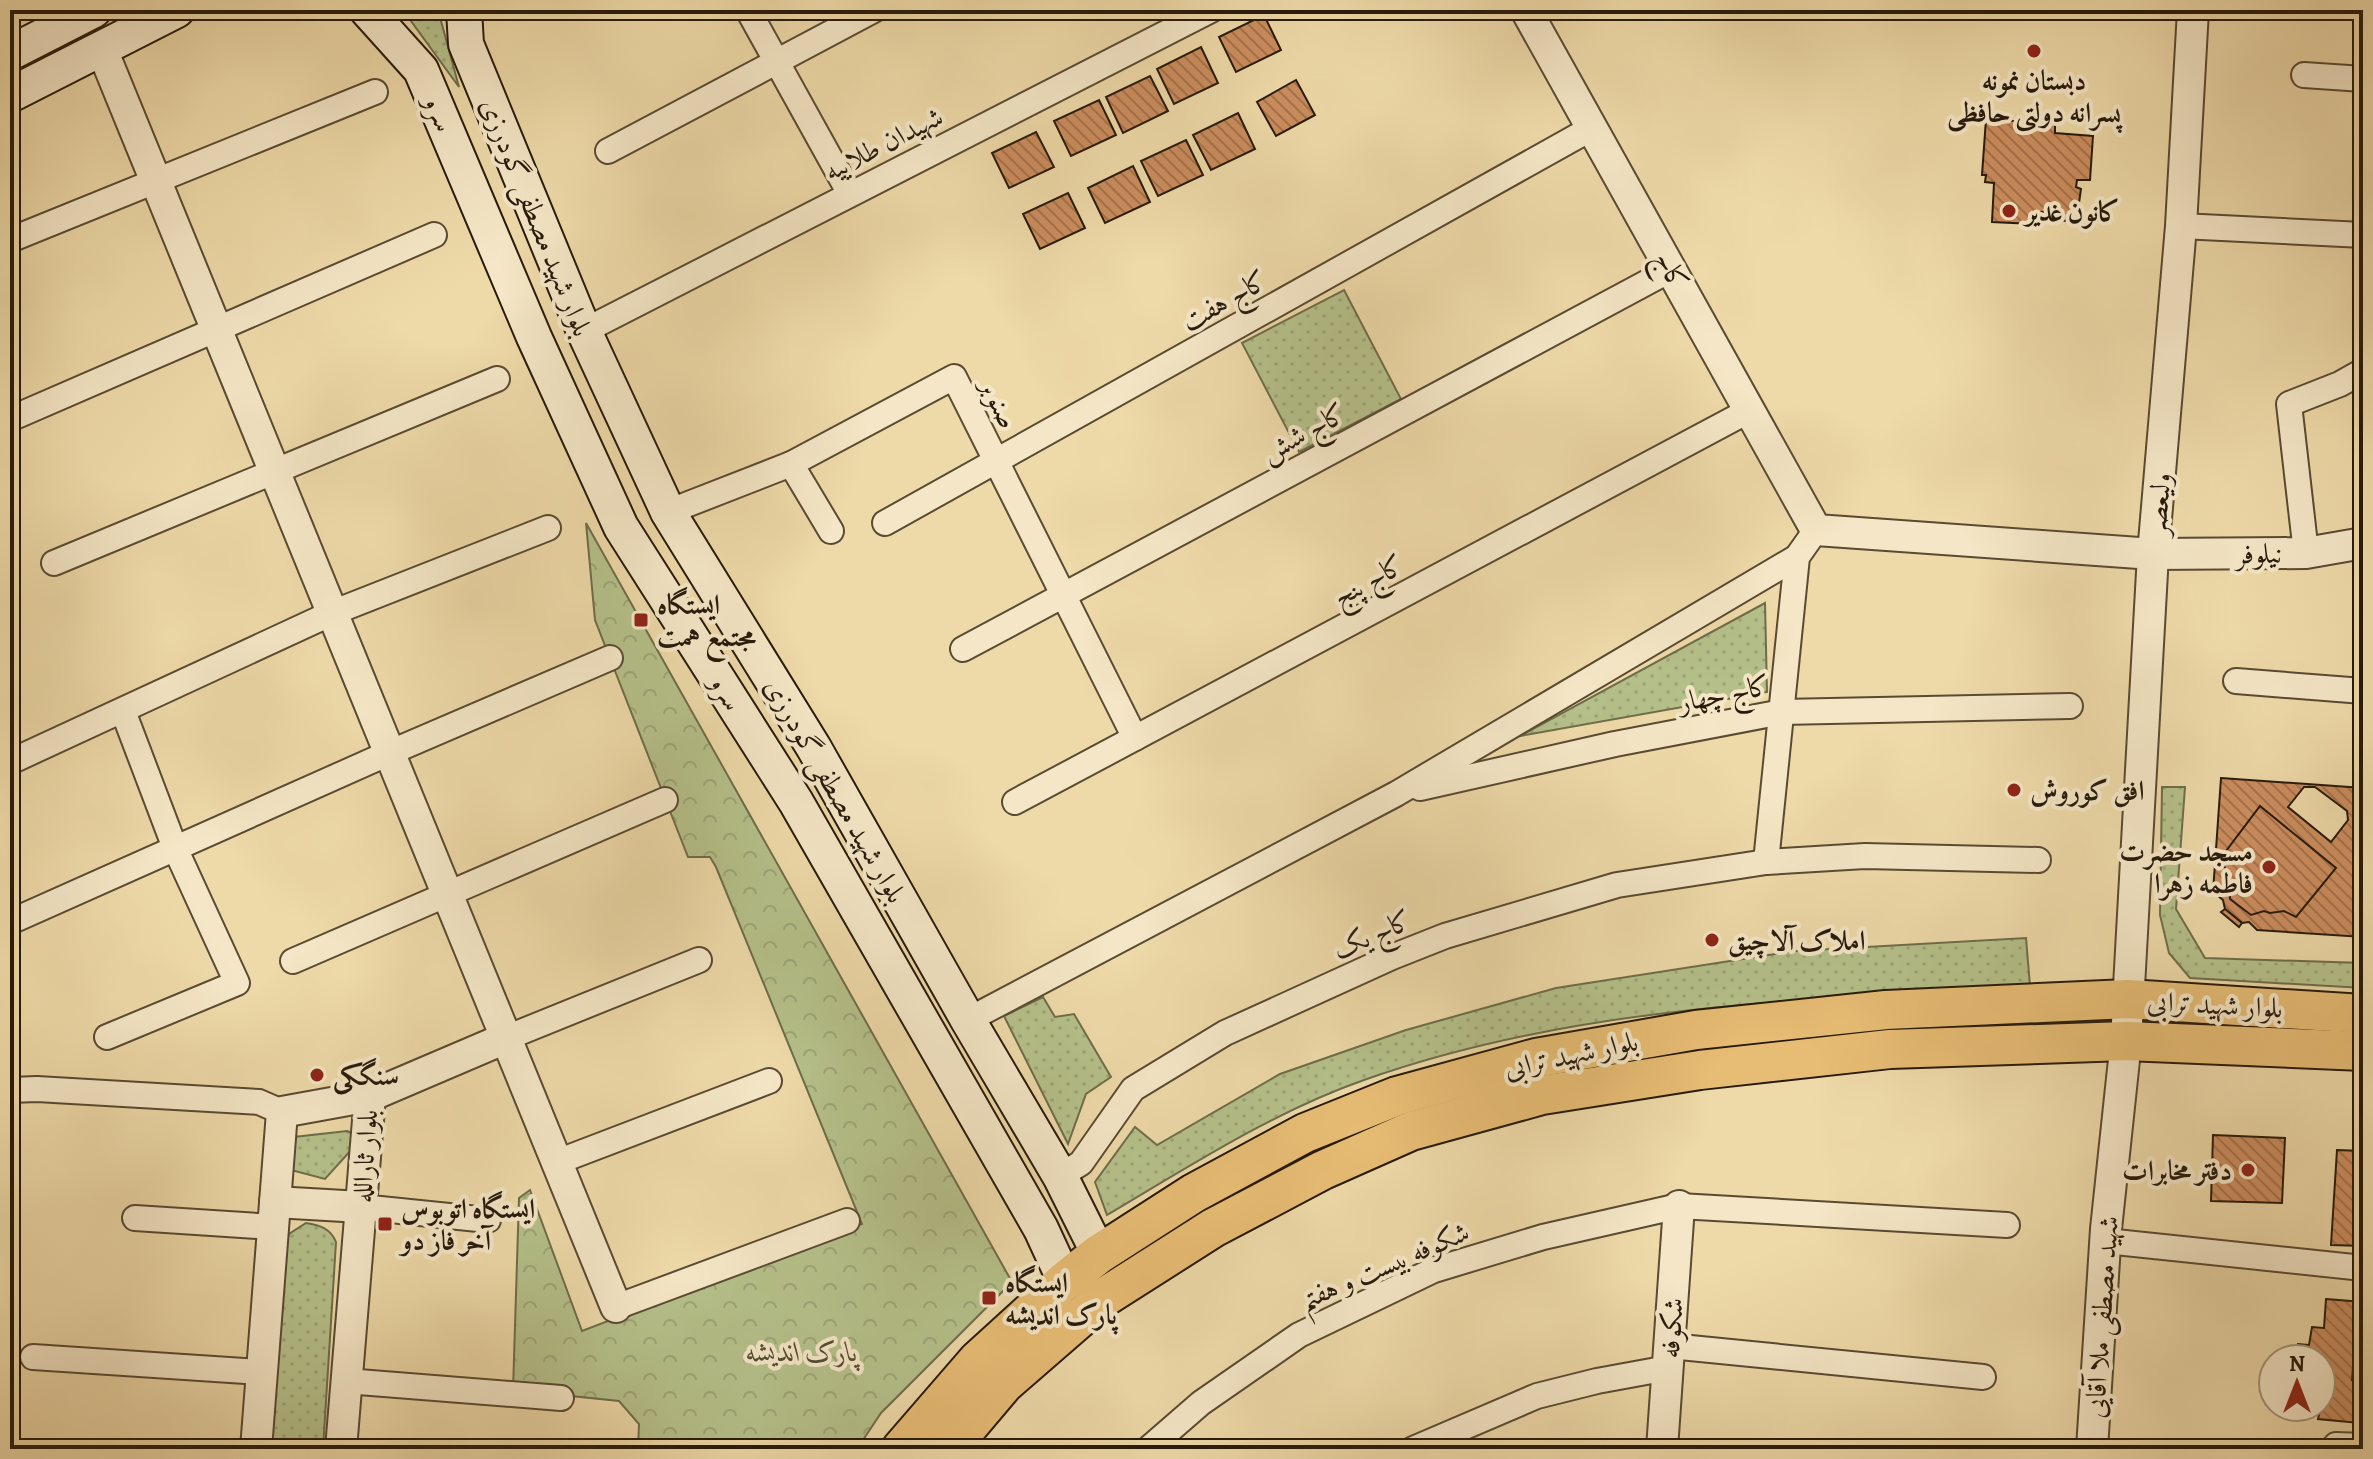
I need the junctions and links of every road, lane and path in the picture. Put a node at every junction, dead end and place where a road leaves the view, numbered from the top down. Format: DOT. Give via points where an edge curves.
graph roads {
  1 [pos="177,10"];
  2 [pos="367,10"];
  3 [pos="464,10"];
  4 [pos="748,10"];
  5 [pos="874,10"];
  6 [pos="1211,10"];
  7 [pos="1526,10"];
  8 [pos="2193,10"];
  9 [pos="83,13"];
  10 [pos="101,47"];
  11 [pos="10,53"];
  12 [pos="776,62"];
  13 [pos="2304,75"];
  14 [pos="2363,79"];
  15 [pos="375,92"];
  16 [pos="10,95"];
  17 [pos="1592,128"];
  18 [pos="608,151"];
  19 [pos="155,181"];
  20 [pos="850,194"];
  21 [pos="2181,226"];
  22 [pos="434,235"];
  23 [pos="2363,235"];
  24 [pos="10,240"];
  25 [pos="1672,269"];
  26 [pos="216,330"];
  27 [pos="584,331"];
  28 [pos="2363,371"];
  29 [pos="497,379"];
  30 [pos="1750,410"];
  31 [pos="10,419"];
  32 [pos="996,462"];
  33 [pos="791,464"];
  34 [pos="274,472"];
  35 [pos="668,512"];
  36 [pos="885,523"];
  37 [pos="548,528"];
  38 [pos="1816,530"];
  39 [pos="831,531"];
  40 [pos="2363,543"];
  41 [pos="2306,553"];
  42 [pos="2153,554"];
  43 [pos="1797,557"];
  44 [pos="54,563"];
  45 [pos="1064,593"];
  46 [pos="332,613"];
  47 [pos="963,649"];
  48 [pos="610,658"];
  49 [pos="2236,681"];
  50 [pos="2363,691"];
  51 [pos="2070,706"];
  52 [pos="123,711"];
  53 [pos="1782,712"];
  54 [pos="1135,738"];
  55 [pos="389,753"];
  56 [pos="10,762"];
  57 [pos="1396,794"];
  58 [pos="665,800"];
  59 [pos="1015,802"];
  60 [pos="175,848"];
  61 [pos="2038,860"];
  62 [pos="1766,862"];
  63 [pos="446,892"];
  64 [pos="10,922"];
  65 [pos="699,960"];
  66 [pos="293,961"];
  67 [pos="2128,999"];
  68 [pos="2363,1014"];
  69 [pos="968,1020"];
  70 [pos="107,1037"];
  71 [pos="506,1038"];
  72 [pos="2126,1041"];
  73 [pos="2363,1051"];
  74 [pos="769,1081"];
  75 [pos="10,1090"];
  76 [pos="370,1096"];
  77 [pos="282,1112"];
  78 [pos="557,1162"];
  79 [pos="1060,1176"];
  80 [pos="1679,1206"];
  81 [pos="361,1207"];
  82 [pos="274,1214"];
  83 [pos="135,1218"];
  84 [pos="488,1220"];
  85 [pos="847,1221"];
  86 [pos="2007,1225"];
  87 [pos="2106,1241"];
  88 [pos="1099,1254"];
  89 [pos="2363,1268"];
  90 [pos="1065,1281"];
  91 [pos="1103,1298"];
  92 [pos="616,1307"];
  93 [pos="33,1357"];
  94 [pos="1669,1357"];
  95 [pos="261,1372"];
  96 [pos="1983,1377"];
  97 [pos="346,1381"];
  98 [pos="561,1398"];
  99 [pos="2336,1445"];
  100 [pos="2363,1446"];
  101 [pos="256,1449"];
  102 [pos="341,1449"];
  103 [pos="901,1449"];
  104 [pos="949,1449"];
  105 [pos="1148,1449"];
  106 [pos="1413,1449"];
  107 [pos="1662,1449"];
  108 [pos="2092,1449"];
  1 -- 10 [label="main road"];
  2 -- 90 [label="main road, سرو" via="421,70 621,527 839,873 1041,1229"];
  3 -- 27 [label="main road, بلوار شهید مصطفی گودرزی" via="466,44"];
  4 -- 12 [label="street"];
  5 -- 12 [label="street"];
  6 -- 20 [label="street, شهیدان طلاییه"];
  7 -- 17 [label="street, کاج"];
  8 -- 21 [label="street, ولیعصر"];
  9 -- 11 [label="main road"];
  10 -- 16 [label="main road"];
  10 -- 19 [label="street"];
  12 -- 18 [label="street"];
  12 -- 20 [label="street"];
  13 -- 14 [label="street"];
  15 -- 19 [label="street"];
  17 -- 25 [label="street, کاج"];
  17 -- 32 [label="street, کاج هفت"];
  19 -- 24 [label="street"];
  19 -- 26 [label="street"];
  20 -- 27 [label="street, شهیدان طلاییه"];
  21 -- 23 [label="street"];
  21 -- 42 [label="street, ولیعصر"];
  22 -- 26 [label="street"];
  25 -- 30 [label="street, کاج"];
  25 -- 45 [label="street, کاج شش"];
  26 -- 31 [label="street"];
  26 -- 34 [label="street"];
  27 -- 35 [label="main road, بلوار شهید مصطفی گودرزی"];
  28 -- 41 [label="street" via="2289,404"];
  29 -- 34 [label="street"];
  30 -- 38 [label="street, کاج"];
  30 -- 54 [label="street, کاج پنج"];
  32 -- 33 [label="street, صنوبر" via="954,377"];
  32 -- 36 [label="street, کاج هفت"];
  32 -- 45 [label="street, صنوبر"];
  33 -- 35 [label="street, صنوبر"];
  33 -- 39 [label="street"];
  34 -- 44 [label="street"];
  34 -- 46 [label="street"];
  35 -- 69 [label="main road, بلوار شهید مصطفی گودرزی" via="814,748"];
  37 -- 46 [label="street"];
  38 -- 42 [label="street"];
  38 -- 43 [label="street"];
  40 -- 41 [label="street, نیلوفر"];
  41 -- 42 [label="street, نیلوفر"];
  42 -- 67 [label="street, ولیعصر"];
  43 -- 53 [label="street"];
  43 -- 57 [label="street"];
  45 -- 47 [label="street, کاج شش"];
  45 -- 54 [label="street, صنوبر"];
  46 -- 52 [label="street"];
  46 -- 55 [label="street"];
  48 -- 55 [label="street"];
  49 -- 50 [label="street"];
  51 -- 53 [label="street, کاج چهار"];
  52 -- 56 [label="street"];
  52 -- 60 [label="street"];
  53 -- 57 [label="street, کاج چهار"];
  53 -- 62 [label="street"];
  54 -- 59 [label="street, کاج پنج"];
  55 -- 60 [label="street"];
  55 -- 63 [label="street"];
  57 -- 69 [label="street"];
  58 -- 63 [label="street"];
  60 -- 64 [label="street"];
  60 -- 70 [label="street" via="237,983"];
  61 -- 62 [label="street, کاج یک" via="1865,856"];
  62 -- 79 [label="street, کاج یک" via="1617,885 1392,957 1225,1033 1133,1089 1081,1163"];
  63 -- 66 [label="street"];
  63 -- 71 [label="street"];
  65 -- 71 [label="street"];
  67 -- 68 [label="main road, بلوار شهید ترابی"];
  67 -- 72 [label="street, ولیعصر"];
  67 -- 88 [label="main road, بلوار شهید ترابی" via="1886,1010 1696,1030 1536,1058 1397,1096 1305,1133 1194,1193"];
  69 -- 79 [label="main road, بلوار شهید مصطفی گودرزی"];
  71 -- 76 [label="street"];
  71 -- 78 [label="street"];
  72 -- 73 [label="main road, بلوار شهید ترابی"];
  72 -- 87 [label="street, شهید مصطفی ملا آقایی"];
  72 -- 91 [label="main road, بلوار شهید ترابی" via="1890,1049 1700,1070 1542,1095 1411,1131 1323,1170 1213,1228"];
  74 -- 78 [label="street"];
  75 -- 77 [label="street" via="259,1102"];
  76 -- 77 [label="street, بلوار ثارالله"];
  76 -- 81 [label="street, بلوار ثارالله"];
  77 -- 82 [label="street"];
  78 -- 92 [label="street"];
  79 -- 88 [label="main road, بلوار شهید مصطفی گودرزی"];
  80 -- 86 [label="street, شکوفه بیست و هفتم"];
  80 -- 94 [label="street, شکوفه"];
  80 -- 105 [label="street, شکوفه بیست و هفتم" via="1479,1255 1388,1291 1275,1350"];
  81 -- 82 [label="street"];
  81 -- 84 [label="street"];
  81 -- 97 [label="street, بلوار ثارالله"];
  82 -- 83 [label="street"];
  82 -- 95 [label="street"];
  85 -- 92 [label="street"];
  87 -- 89 [label="street"];
  87 -- 108 [label="street, شهید مصطفی ملا آقایی"];
  88 -- 90 [label="main road, بلوار شهید ترابی"];
  88 -- 91 [label="main road"];
  90 -- 91 [label="main road"];
  90 -- 103 [label="main road, بلوار شهید ترابی" via="978,1360"];
  91 -- 104 [label="main road, بلوار شهید ترابی" via="1004,1384"];
  93 -- 95 [label="street"];
  94 -- 96 [label="street"];
  94 -- 106 [label="street" via="1537,1396"];
  94 -- 107 [label="street, شکوفه"];
  95 -- 101 [label="street"];
  97 -- 98 [label="street"];
  97 -- 102 [label="street, بلوار ثارالله"];
  99 -- 100 [label="street"];
}
